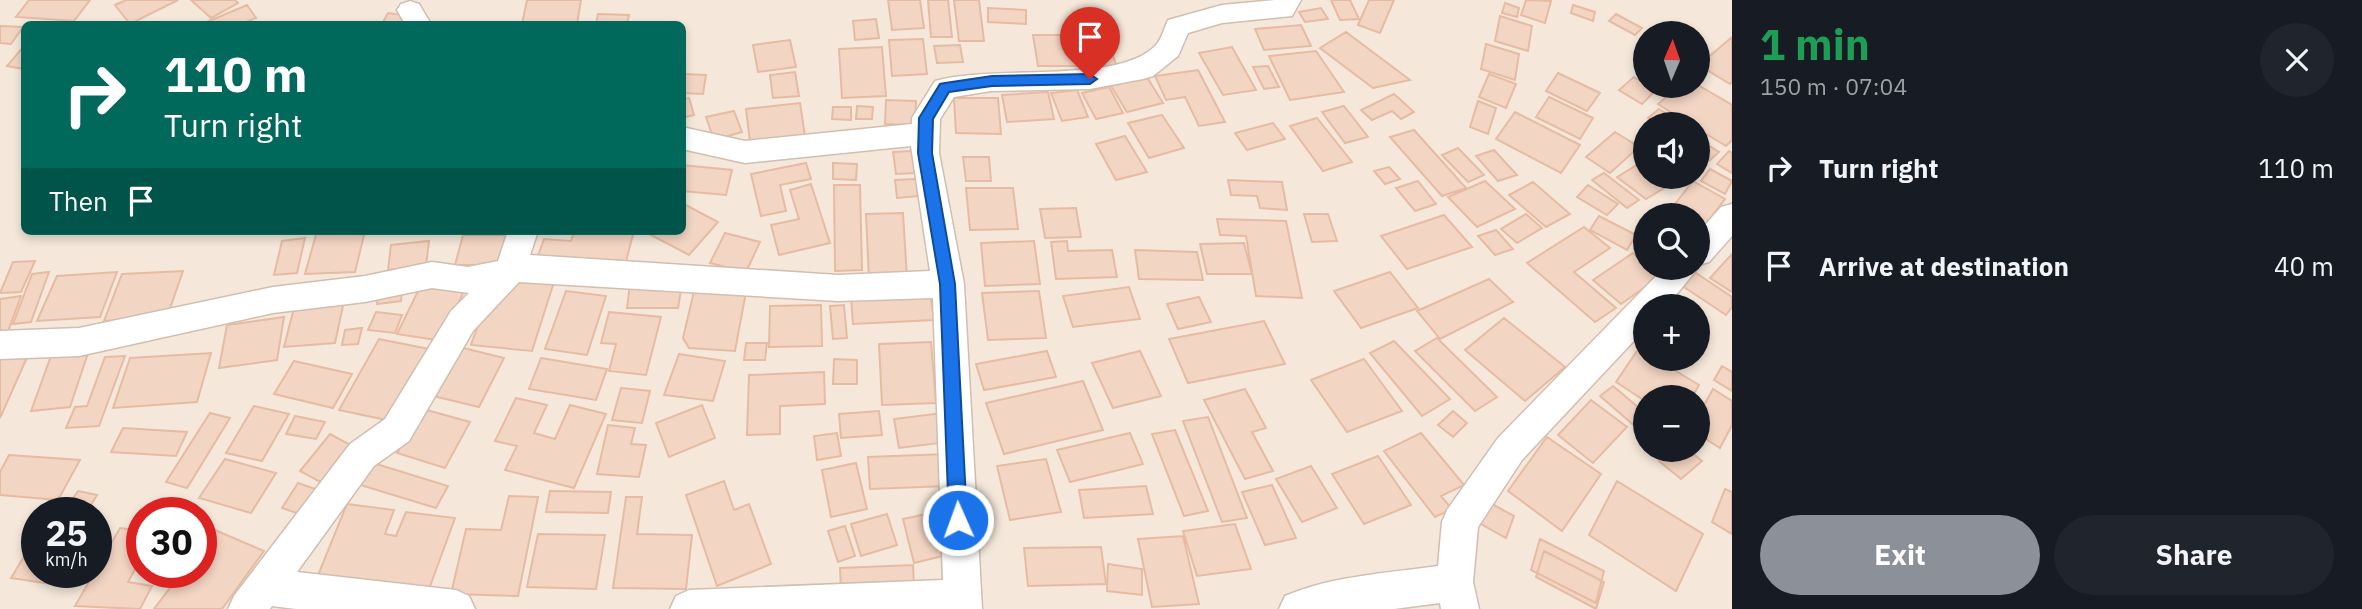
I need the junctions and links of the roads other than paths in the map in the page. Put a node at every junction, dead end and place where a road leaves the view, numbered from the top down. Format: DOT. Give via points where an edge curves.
graph roads {
  1 [pos="1288,0"];
  2 [pos="925,134"];
  3 [pos="686,139"];
  4 [pos="1732,216"];
  5 [pos="522,235"];
  6 [pos="1710,240"];
  7 [pos="509,272"];
  8 [pos="1672,280"];
  9 [pos="948,284"];
  10 [pos="1658,294"];
  11 [pos="1633,321"];
  12 [pos="0,345"];
  13 [pos="1457,596"];
  14 [pos="257,598"];
  15 [pos="963,604"];
  16 [pos="763,608"];
  17 [pos="456,609"];
  18 [pos="689,609"];
  19 [pos="1298,609"];
  1 -- 2 [label="street" via="1283,10 1222,15 1177,27 1169,49 1143,69 1090,79 992,81 945,88 926,118"];
  2 -- 3 [label="street" via="745,152"];
  2 -- 9 [label="street"];
  4 -- 6 [label="street"];
  5 -- 7 [label="street"];
  7 -- 9 [label="street" via="524,268 838,288"];
  7 -- 12 [label="street" via="467,280 432,275 273,300 79,342"];
  7 -- 14 [label="street" via="462,321 397,430 362,455"];
  8 -- 10 [label="street"];
  9 -- 15 [label="street"];
  11 -- 13 [label="street" via="1510,449 1460,522"];
  13 -- 19 [label="street" via="1354,596"];
  14 -- 17 [label="street"];
  15 -- 16 [label="street"];
  16 -- 18 [label="street"];
}
